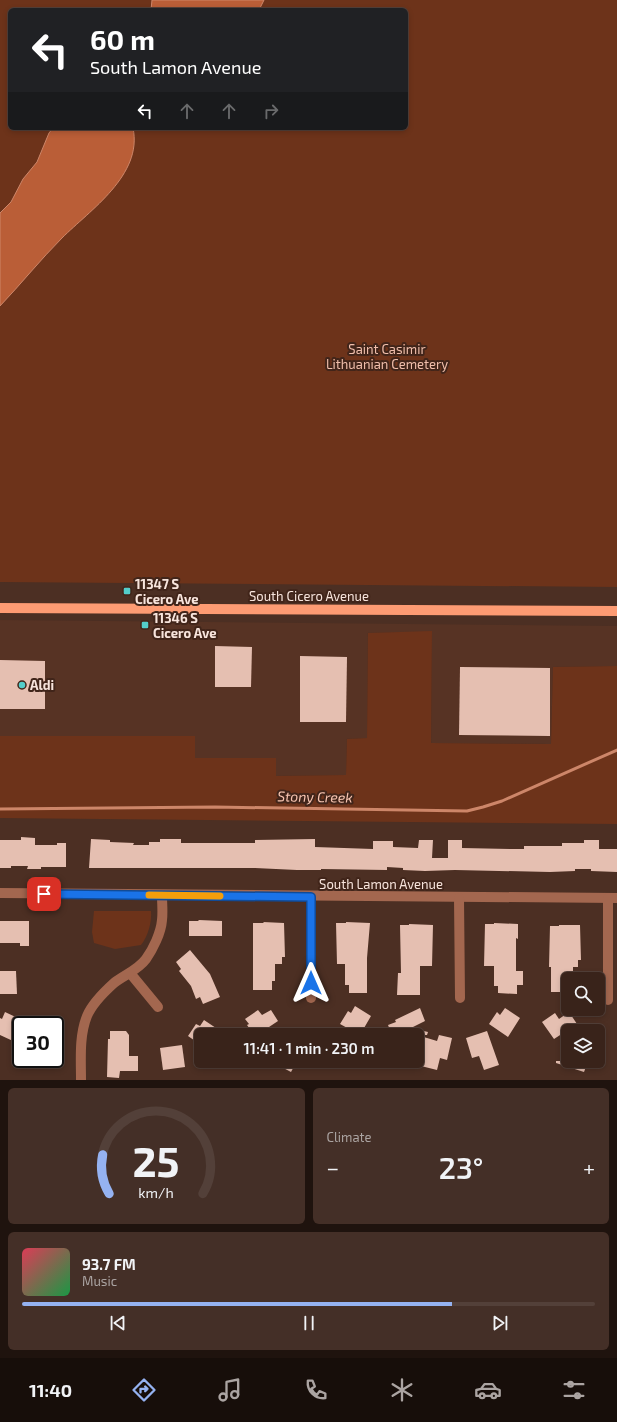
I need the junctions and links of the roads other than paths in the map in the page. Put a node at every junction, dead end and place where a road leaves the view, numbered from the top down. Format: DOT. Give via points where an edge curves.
graph roads {
  1 [pos="0,608"];
  2 [pos="617,611"];
  3 [pos="0,893"];
  4 [pos="162,895"];
  5 [pos="311,897"];
  6 [pos="459,898"];
  7 [pos="613,898"];
  8 [pos="130,973"];
  9 [pos="311,998"];
  10 [pos="460,998"];
  11 [pos="608,1000"];
  12 [pos="158,1007"];
  13 [pos="81,1080"];
  1 -- 2 [label="main road, South Cicero Avenue"];
  3 -- 4 [label="street, South Lamon Avenue"];
  4 -- 5 [label="street, South Lamon Avenue"];
  4 -- 8 [label="street" via="162,921 157,939 146,960"];
  5 -- 6 [label="street, South Lamon Avenue"];
  5 -- 9 [label="street"];
  6 -- 7 [label="street, South Lamon Avenue"];
  6 -- 10 [label="street"];
  7 -- 11 [label="street"];
  8 -- 12 [label="street"];
  8 -- 13 [label="street" via="114,983 88,1015 81,1045"];
}
